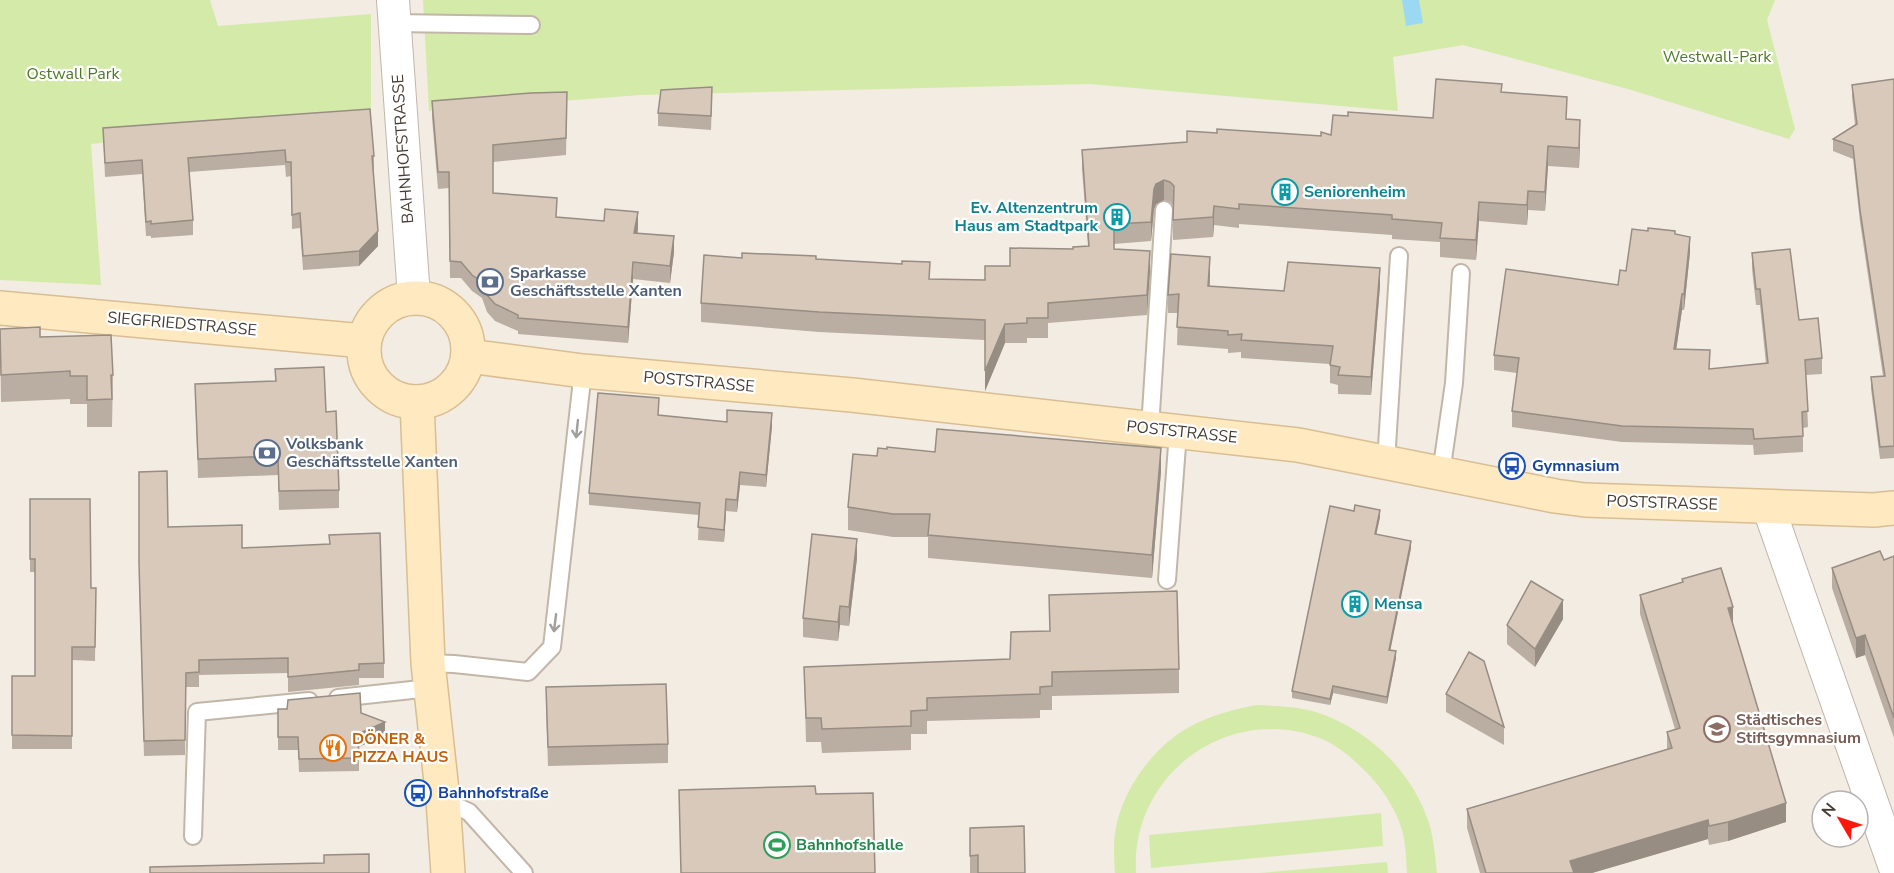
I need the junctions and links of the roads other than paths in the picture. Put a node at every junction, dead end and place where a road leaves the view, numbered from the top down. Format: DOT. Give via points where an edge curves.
graph roads {
  1 [pos="393,11"];
  2 [pos="531,26"];
  3 [pos="1164,210"];
  4 [pos="1399,256"];
  5 [pos="1461,273"];
  6 [pos="414,297"];
  7 [pos="0,308"];
  8 [pos="364,341"];
  9 [pos="468,356"];
  10 [pos="583,371"];
  11 [pos="417,402"];
  12 [pos="1164,430"];
  13 [pos="1386,462"];
  14 [pos="1441,473"];
  15 [pos="1768,506"];
  16 [pos="1894,508"];
  17 [pos="1167,580"];
  18 [pos="429,676"];
  19 [pos="443,800"];
  20 [pos="193,836"];
  21 [pos="1894,865"];
  22 [pos="448,873"];
  23 [pos="524,873"];
  1 -- 2 [label="lane"];
  1 -- 6 [label="street, BAHNHOFSTRASSE"];
  3 -- 12 [label="lane"];
  4 -- 13 [label="lane"];
  5 -- 14 [label="lane" via="1454,383"];
  6 -- 8 [label="street" via="392,303 374,319"];
  6 -- 9 [label="street" via="436,301 455,314 466,334"];
  7 -- 8 [label="street, SIEGFRIEDSTRASSE"];
  8 -- 11 [label="street" via="368,371 376,384 388,394"];
  9 -- 10 [label="street, POSTSTRASSE"];
  9 -- 11 [label="street" via="462,374 451,388 435,398"];
  10 -- 12 [label="street, POSTSTRASSE" via="852,395"];
  10 -- 18 [label="lane, one-way" via="552,647 528,672 454,664"];
  11 -- 18 [label="street"];
  12 -- 13 [label="street, POSTSTRASSE" via="1298,445"];
  12 -- 17 [label="lane"];
  13 -- 14 [label="street, POSTSTRASSE"];
  14 -- 15 [label="street, POSTSTRASSE" via="1585,500"];
  15 -- 16 [label="street, POSTSTRASSE"];
  15 -- 21 [label="street"];
  18 -- 19 [label="street"];
  18 -- 20 [label="lane" via="197,712"];
  19 -- 22 [label="street"];
  19 -- 23 [label="lane" via="469,812"];
}
